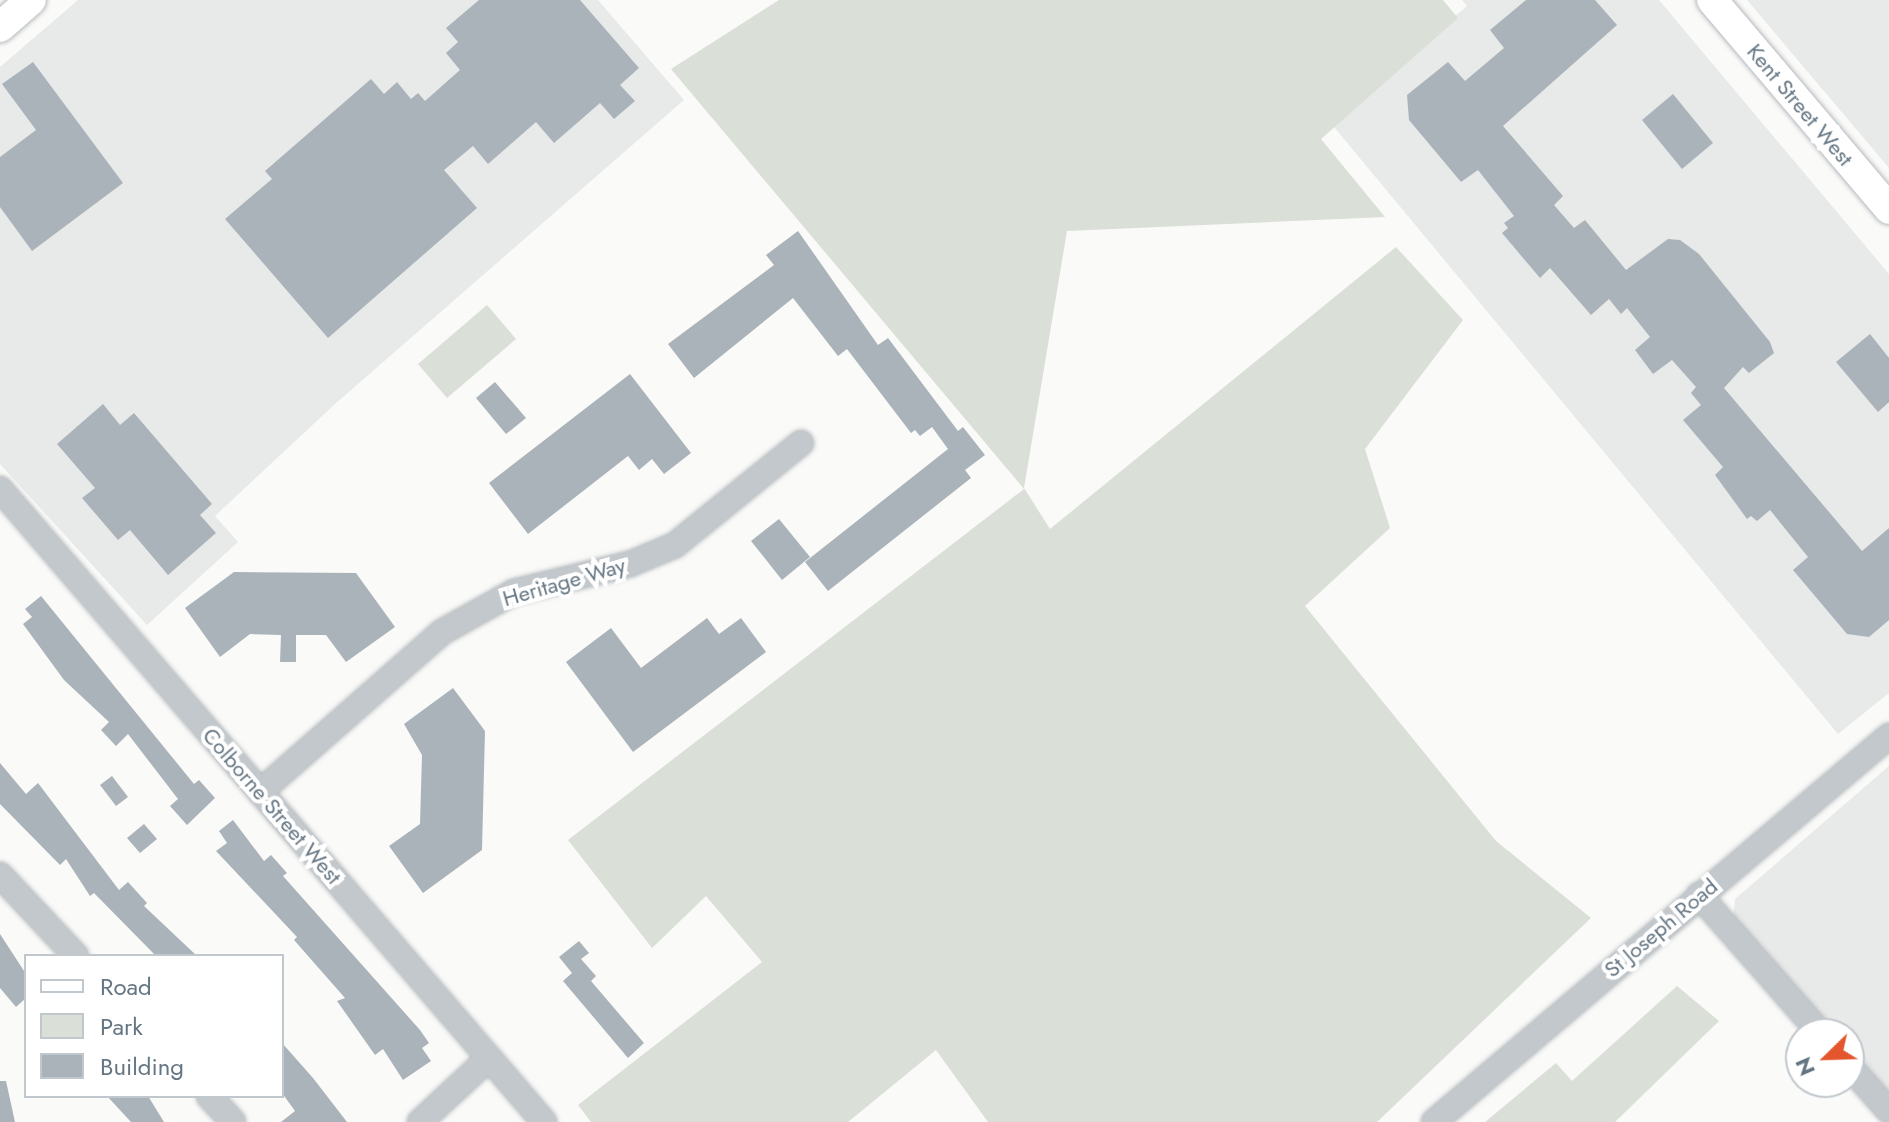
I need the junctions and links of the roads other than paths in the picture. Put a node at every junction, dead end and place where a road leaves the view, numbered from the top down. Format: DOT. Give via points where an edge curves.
graph roads {
  1 [pos="31,0"];
  2 [pos="1712,0"];
  3 [pos="0,27"];
  4 [pos="1889,209"];
  5 [pos="801,443"];
  6 [pos="0,489"];
  7 [pos="1889,736"];
  8 [pos="260,792"];
  9 [pos="0,875"];
  10 [pos="1699,895"];
  11 [pos="74,954"];
  12 [pos="1807,1018"];
  13 [pos="489,1058"];
  14 [pos="1865,1084"];
  15 [pos="211,1098"];
  16 [pos="1889,1111"];
  17 [pos="233,1122"];
  18 [pos="420,1122"];
  19 [pos="544,1122"];
  20 [pos="1434,1122"];
  1 -- 3 [label="main road"];
  2 -- 4 [label="main road, Kent Street West"];
  5 -- 8 [label="street, Heritage Way" via="675,545 630,564 514,592 442,632"];
  6 -- 8 [label="street, Colborne Street West"];
  7 -- 10 [label="street, St Joseph Road"];
  8 -- 13 [label="street, Colborne Street West"];
  9 -- 11 [label="street"];
  10 -- 12 [label="street"];
  10 -- 20 [label="street, St Joseph Road"];
  13 -- 18 [label="street"];
  13 -- 19 [label="street, Colborne Street West"];
  14 -- 16 [label="street"];
  15 -- 17 [label="street"];
}
